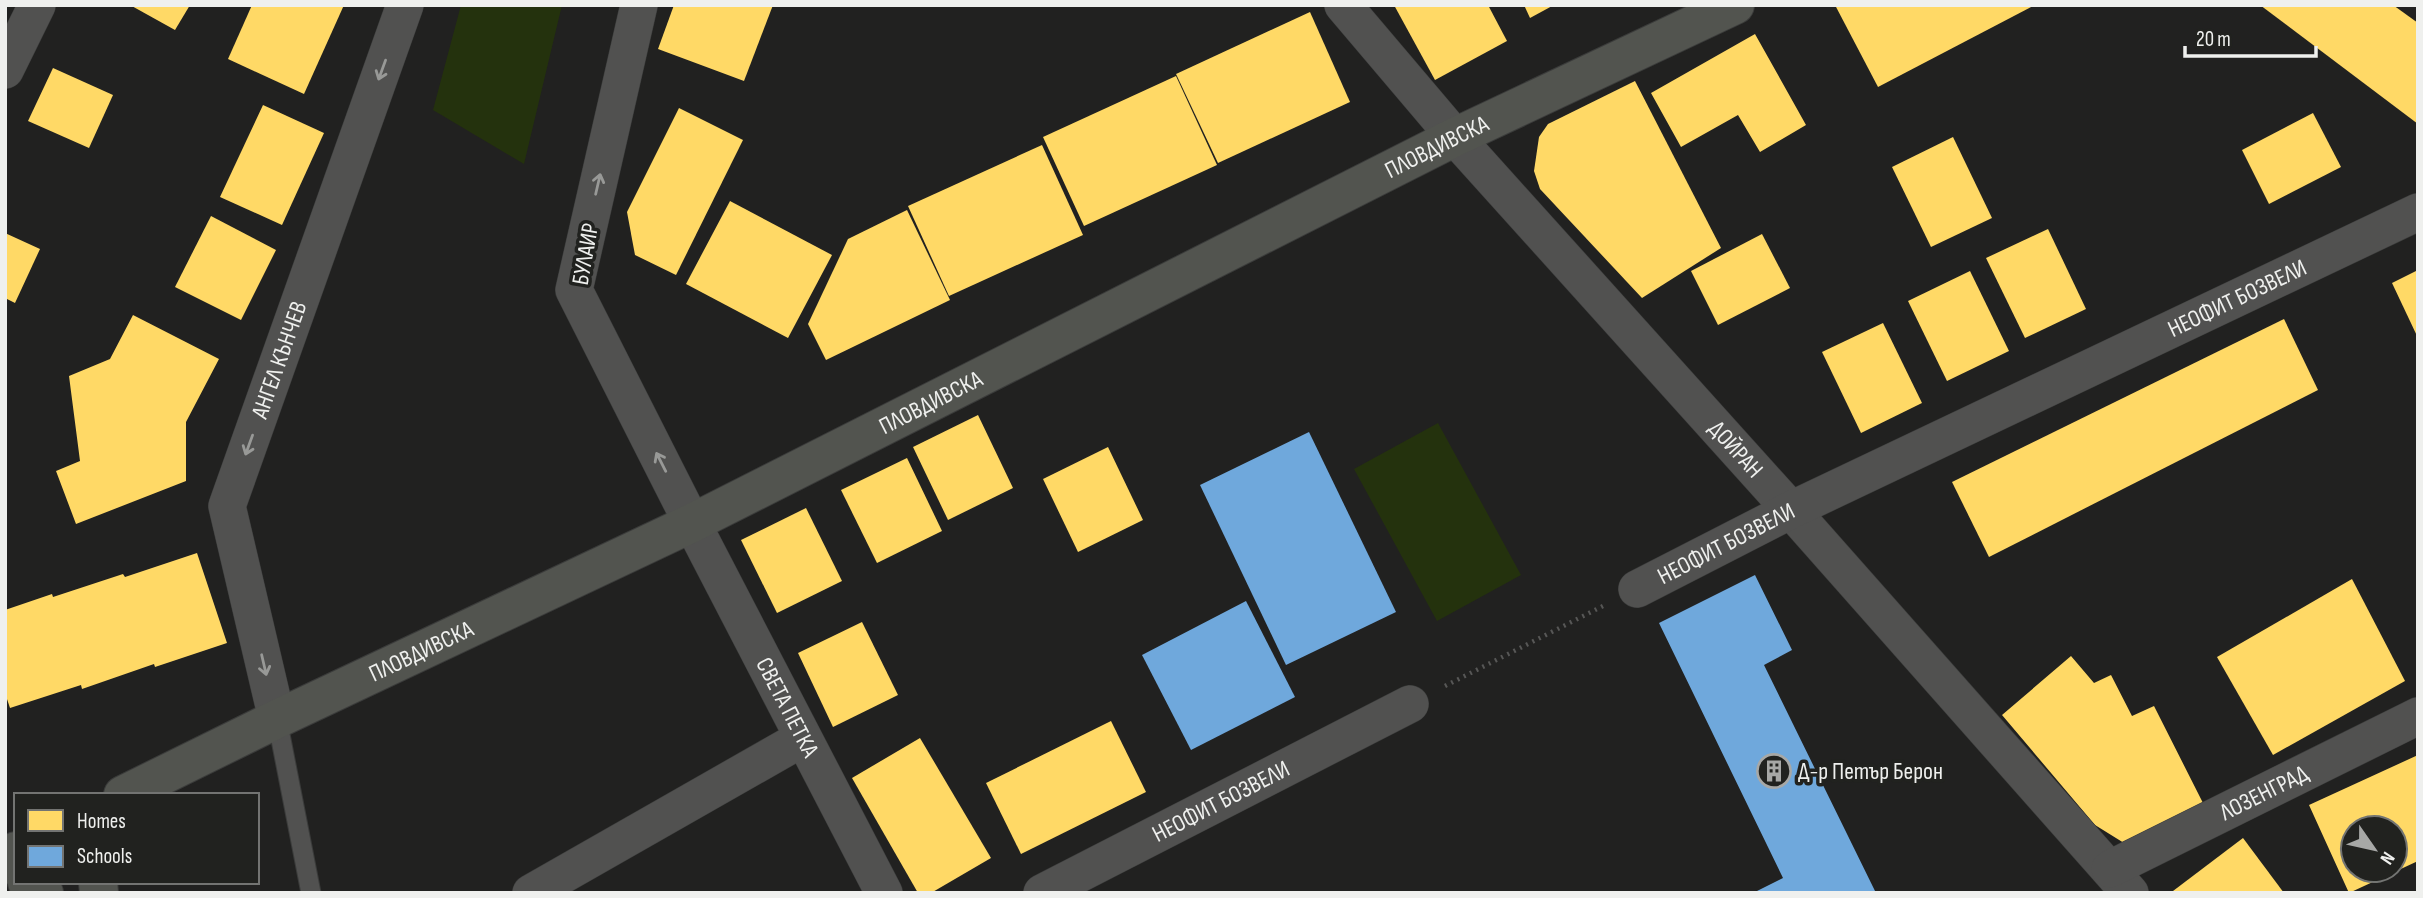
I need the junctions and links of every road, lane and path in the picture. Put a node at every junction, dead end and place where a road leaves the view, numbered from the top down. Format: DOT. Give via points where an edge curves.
graph roads {
  1 [pos="37,5"];
  2 [pos="405,5"];
  3 [pos="639,5"];
  4 [pos="1343,5"];
  5 [pos="1735,5"];
  6 [pos="5,70"];
  7 [pos="1454,137"];
  8 [pos="2418,212"];
  9 [pos="1791,510"];
  10 [pos="692,523"];
  11 [pos="1637,589"];
  12 [pos="1410,704"];
  13 [pos="2418,716"];
  14 [pos="277,719"];
  15 [pos="803,738"];
  16 [pos="127,793"];
  17 [pos="2120,881"];
  18 [pos="312,893"];
  19 [pos="531,893"];
  20 [pos="884,893"];
  21 [pos="1042,893"];
  1 -- 6 [label="street"];
  2 -- 14 [label="street, АНГЕЛ КЪНЧЕВ, one-way" via="227,506"];
  10 -- 3 [label="street, БУЛАИР, one-way" via="575,290"];
  4 -- 7 [label="street, ДОЙРАН"];
  5 -- 7 [label="street, ПЛОВДИВСКА"];
  7 -- 9 [label="street, ДОЙРАН"];
  7 -- 10 [label="street, ПЛОВДИВСКА"];
  8 -- 9 [label="street, НЕОФИТ БОЗВЕЛИ"];
  9 -- 11 [label="street, НЕОФИТ БОЗВЕЛИ"];
  9 -- 17 [label="street, ДОЙРАН"];
  10 -- 14 [label="street, ПЛОВДИВСКА"];
  10 -- 15 [label="street, СВЕТА ПЕТКА"];
  11 -- 12 [label="path, НЕОФИТ БОЗВЕЛИ"];
  12 -- 21 [label="street, НЕОФИТ БОЗВЕЛИ"];
  13 -- 17 [label="street, ЛОЗЕНГРАД"];
  14 -- 16 [label="street, ПЛОВДИВСКА"];
  14 -- 18 [label="lane"];
  15 -- 19 [label="street"];
  15 -- 20 [label="street, СВЕТА ПЕТКА"];
}
